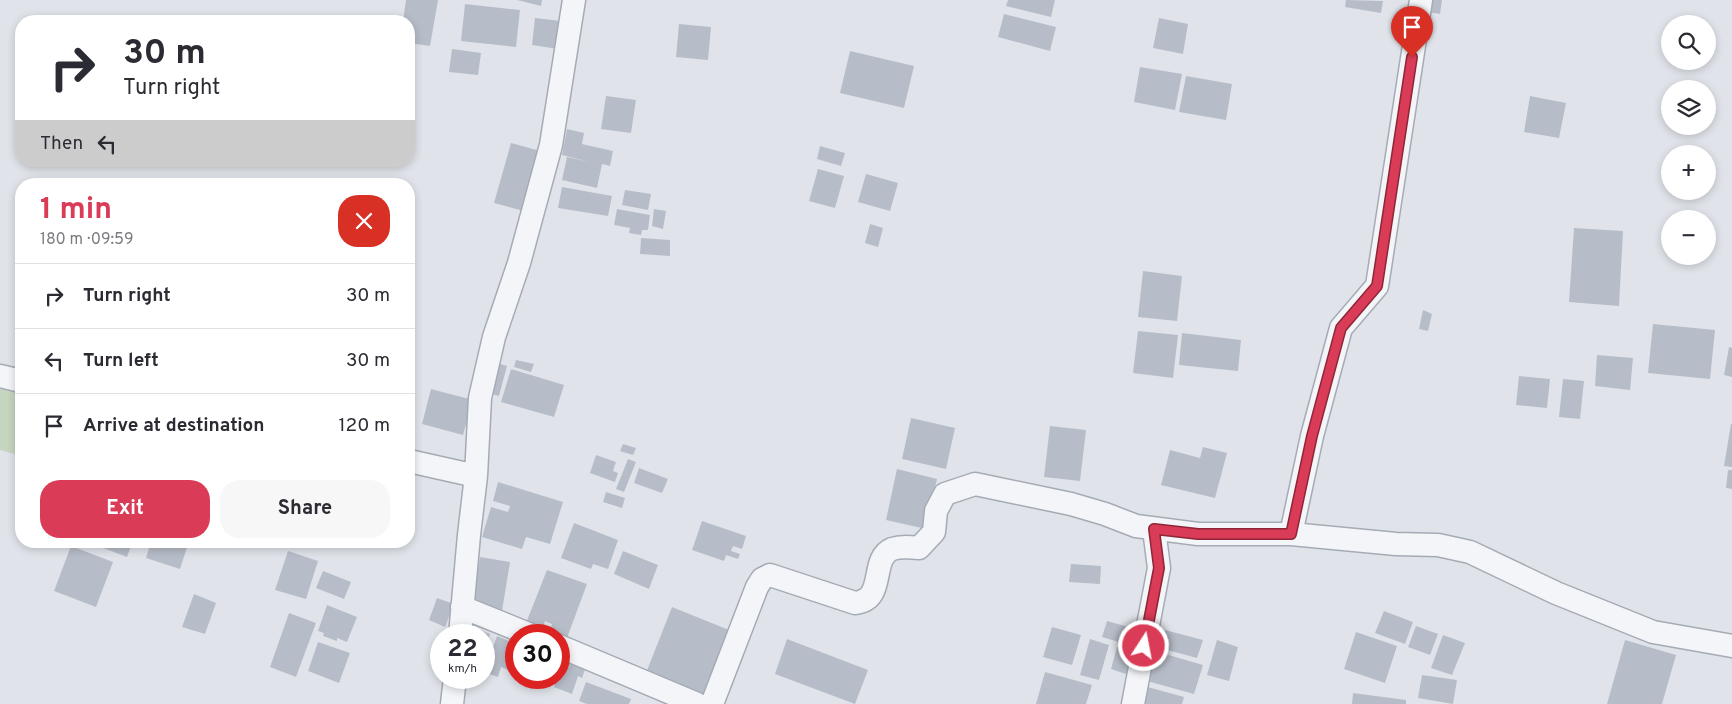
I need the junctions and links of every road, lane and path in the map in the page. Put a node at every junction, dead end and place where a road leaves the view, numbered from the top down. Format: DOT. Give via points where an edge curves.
graph roads {
  1 [pos="574,0"];
  2 [pos="1420,0"];
  3 [pos="0,376"];
  4 [pos="15,379"];
  5 [pos="415,462"];
  6 [pos="476,476"];
  7 [pos="1154,529"];
  8 [pos="1291,534"];
  9 [pos="462,607"];
  10 [pos="461,624"];
  11 [pos="505,624"];
  12 [pos="1732,646"];
  13 [pos="570,651"];
  14 [pos="454,689"];
  15 [pos="452,704"];
  16 [pos="697,704"];
  17 [pos="712,704"];
  18 [pos="1133,704"];
  1 -- 6 [label="street" via="551,145 519,263 494,337 480,398"];
  2 -- 8 [label="street" via="1377,286 1341,328 1312,436"];
  3 -- 4 [label="street"];
  5 -- 6 [label="street"];
  6 -- 9 [label="street"];
  7 -- 8 [label="street" via="1198,534"];
  7 -- 17 [label="street" via="1070,504 974,484 955,490 945,494 936,511 934,532 919,548 900,547 884,554 872,596 864,602 855,603 770,575 762,580"];
  7 -- 18 [label="street" via="1159,568"];
  8 -- 12 [label="street" via="1438,545 1470,552 1556,593 1653,632"];
  9 -- 10 [label="street"];
  9 -- 11 [label="street"];
  13 -- 16 [label="street"];
  14 -- 15 [label="street"];
}
